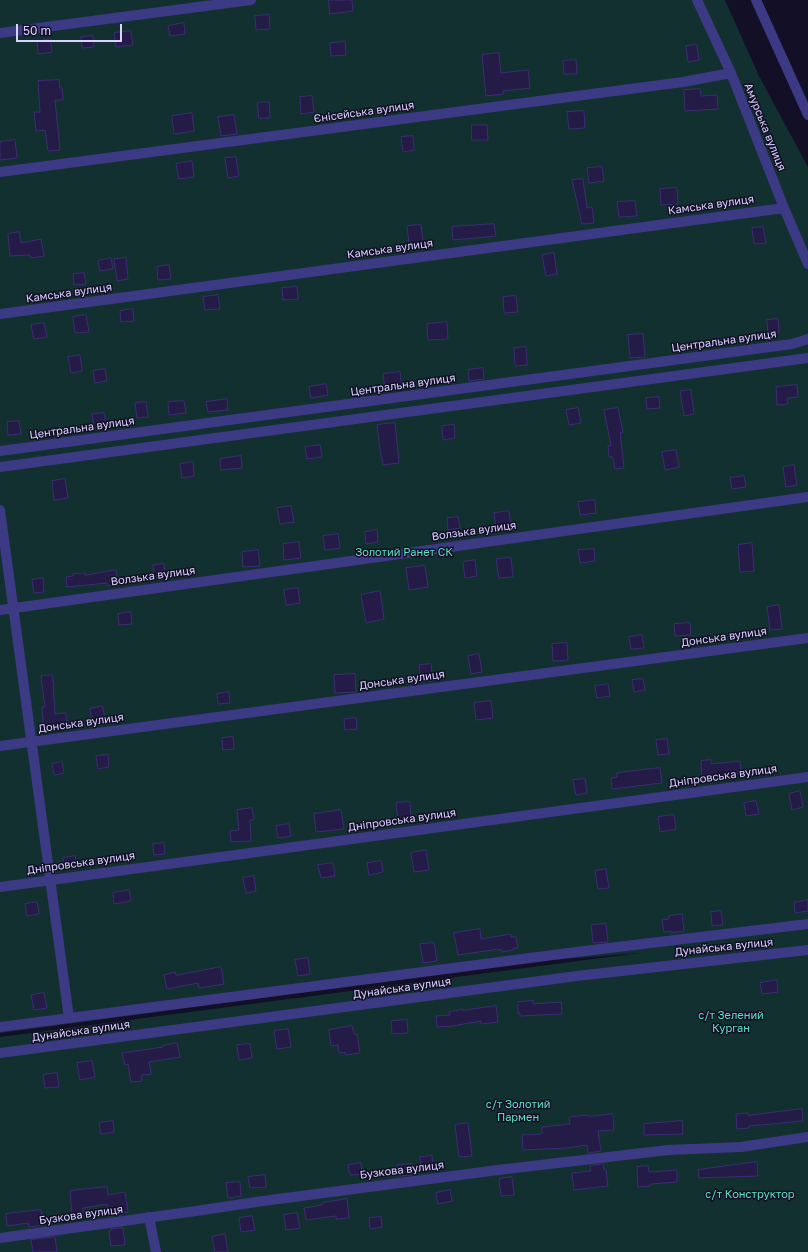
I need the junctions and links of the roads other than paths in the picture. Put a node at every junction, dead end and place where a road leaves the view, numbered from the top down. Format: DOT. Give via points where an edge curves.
graph roads {
  1 [pos="251,0"];
  2 [pos="697,0"];
  3 [pos="756,0"];
  4 [pos="0,33"];
  5 [pos="731,72"];
  6 [pos="808,115"];
  7 [pos="0,172"];
  8 [pos="784,208"];
  9 [pos="808,264"];
  10 [pos="0,314"];
  11 [pos="808,339"];
  12 [pos="808,358"];
  13 [pos="0,451"];
  14 [pos="0,467"];
  15 [pos="808,497"];
  16 [pos="0,510"];
  17 [pos="14,608"];
  18 [pos="0,610"];
  19 [pos="808,638"];
  20 [pos="32,742"];
  21 [pos="0,746"];
  22 [pos="808,777"];
  23 [pos="50,879"];
  24 [pos="0,887"];
  25 [pos="808,924"];
  26 [pos="808,950"];
  27 [pos="69,1018"];
  28 [pos="0,1028"];
  29 [pos="0,1054"];
  30 [pos="808,1137"];
  31 [pos="149,1217"];
  32 [pos="0,1238"];
  33 [pos="156,1252"];
  1 -- 4 [label="street"];
  2 -- 5 [label="street, Амурська вулиця"];
  3 -- 6 [label="street"];
  5 -- 7 [label="street, Єнісейська вулиця" via="676,83"];
  5 -- 8 [label="street, Амурська вулиця"];
  8 -- 9 [label="street, Амурська вулиця"];
  8 -- 10 [label="street, Камська вулиця"];
  11 -- 13 [label="street, Центральна вулиця" via="785,345"];
  12 -- 14 [label="street"];
  15 -- 17 [label="street, Волзька вулиця"];
  16 -- 17 [label="street"];
  17 -- 18 [label="street, Волзька вулиця"];
  17 -- 20 [label="street"];
  19 -- 20 [label="street, Донська вулиця"];
  20 -- 21 [label="street, Донська вулиця"];
  20 -- 23 [label="street"];
  22 -- 23 [label="street, Дніпровська вулиця"];
  23 -- 24 [label="street, Дніпровська вулиця"];
  23 -- 27 [label="street"];
  25 -- 27 [label="street, Дунайська вулиця"];
  26 -- 29 [label="street, Дунайська вулиця" via="577,976"];
  27 -- 28 [label="street, Дунайська вулиця"];
  30 -- 31 [label="street, Бузкова вулиця" via="741,1147 668,1150 506,1169"];
  31 -- 32 [label="street, Бузкова вулиця"];
  31 -- 33 [label="street"];
}
